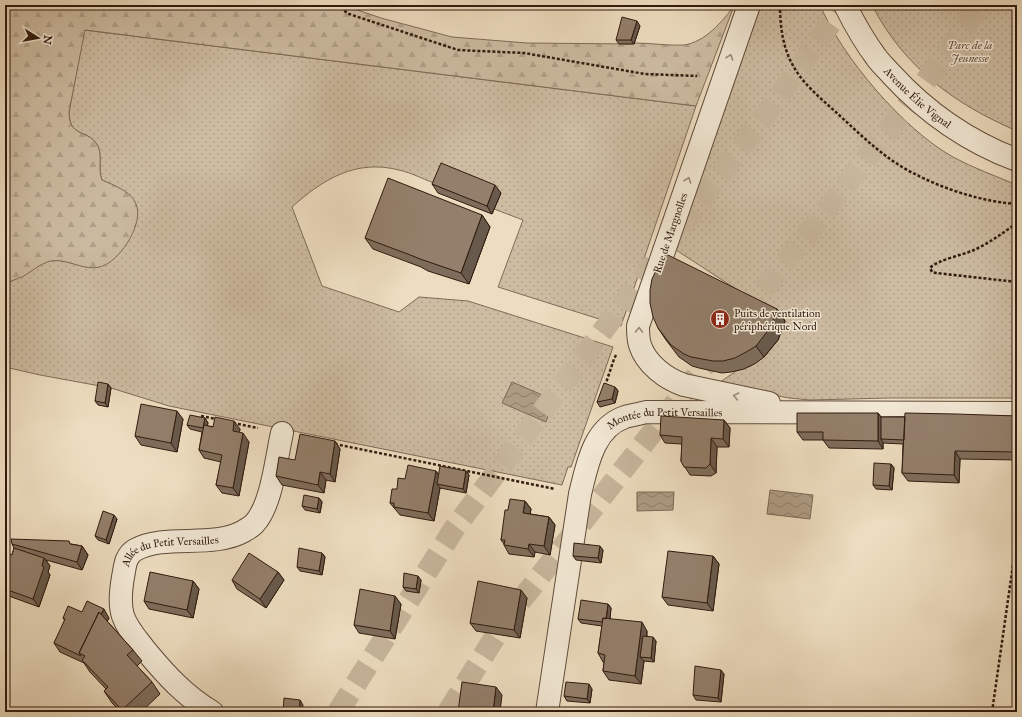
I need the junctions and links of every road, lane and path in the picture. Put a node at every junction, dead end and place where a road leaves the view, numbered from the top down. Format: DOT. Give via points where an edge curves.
graph roads {
  1 [pos="336,5"];
  2 [pos="749,5"];
  3 [pos="780,5"];
  4 [pos="845,5"];
  5 [pos="723,78"];
  6 [pos="1017,160"];
  7 [pos="1017,204"];
  8 [pos="1017,223"];
  9 [pos="1017,282"];
  10 [pos="638,326"];
  11 [pos="604,389"];
  12 [pos="815,412"];
  13 [pos="1017,413"];
  14 [pos="201,416"];
  15 [pos="223,421"];
  16 [pos="231,422"];
  17 [pos="282,433"];
  18 [pos="328,442"];
  19 [pos="580,494"];
  20 [pos="1017,537"];
  21 [pos="212,712"];
  22 [pos="547,712"];
  23 [pos="992,712"];
  1 -- 5 [label="path" via="349,14 458,50 524,53 645,74"];
  5 -- 2 [label="street, Rue de Margnolles, one-way"];
  3 -- 7 [label="path" via="783,38 795,69 818,95 876,148 913,173 949,188 984,200"];
  4 -- 6 [label="street, Avenue Élie Vignal" via="876,58 926,108 955,129"];
  10 -- 5 [label="street, Rue de Margnolles, one-way"];
  8 -- 9 [label="path" via="974,250 930,268 936,273"];
  10 -- 11 [label="path" via="614,359"];
  12 -- 10 [label="street, Rue de Margnolles, one-way" via="672,381 646,357 640,344"];
  12 -- 13 [label="street, Montée du Petit Versailles"];
  12 -- 19 [label="street, Montée du Petit Versailles" via="646,412 624,417 609,426 597,439"];
  14 -- 15 [label="path"];
  16 -- 17 [label="path"];
  17 -- 21 [label="street, Allée du Petit Versailles" via="270,492 264,510 253,525 238,534 212,540 144,546 128,555 125,563 121,595 122,614 128,629 182,691"];
  18 -- 19 [label="path"];
  19 -- 22 [label="street, Montée du Petit Versailles"];
  20 -- 23 [label="path"];
}
